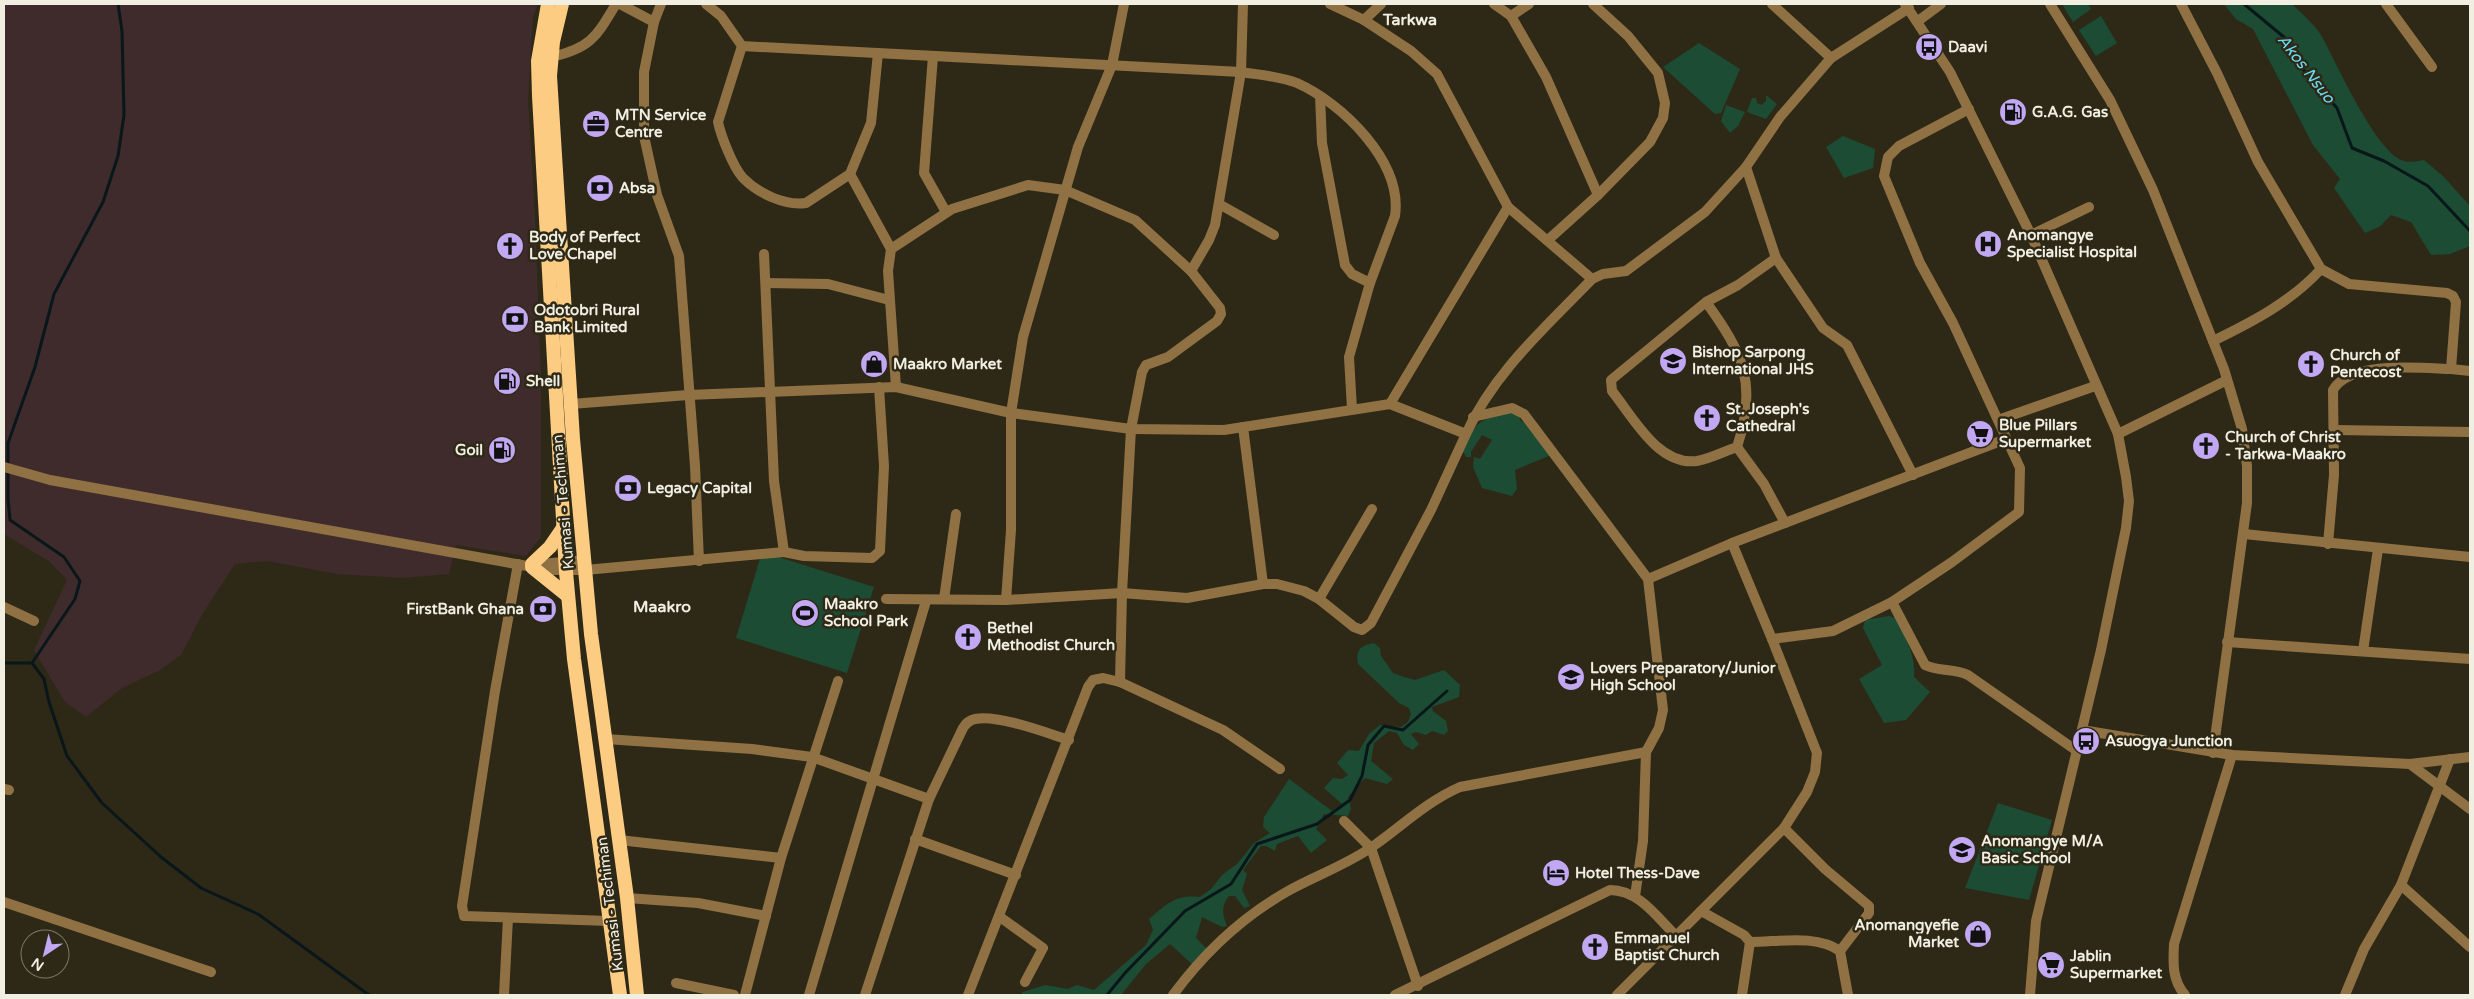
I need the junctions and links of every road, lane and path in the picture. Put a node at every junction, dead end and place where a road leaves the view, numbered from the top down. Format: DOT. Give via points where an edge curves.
graph roads {
  1 [pos="548,4"];
  2 [pos="562,4"];
  3 [pos="616,4"];
  4 [pos="620,4"];
  5 [pos="661,4"];
  6 [pos="706,4"];
  7 [pos="1124,4"];
  8 [pos="1243,4"];
  9 [pos="1330,4"];
  10 [pos="1381,4"];
  11 [pos="1494,4"];
  12 [pos="1528,4"];
  13 [pos="1594,4"];
  14 [pos="1772,4"];
  15 [pos="1941,4"];
  16 [pos="2050,4"];
  17 [pos="2181,4"];
  18 [pos="2386,4"];
  19 [pos="1907,6"];
  20 [pos="1512,16"];
  21 [pos="1364,20"];
  22 [pos="1918,21"];
  23 [pos="654,22"];
  24 [pos="742,46"];
  25 [pos="878,53"];
  26 [pos="933,56"];
  27 [pos="552,57"];
  28 [pos="1830,58"];
  29 [pos="1112,65"];
  30 [pos="2432,67"];
  31 [pos="1241,72"];
  32 [pos="1320,96"];
  33 [pos="1969,108"];
  34 [pos="1746,167"];
  35 [pos="850,174"];
  36 [pos="1065,190"];
  37 [pos="1598,196"];
  38 [pos="1218,204"];
  39 [pos="1508,207"];
  40 [pos="2089,207"];
  41 [pos="946,212"];
  42 [pos="1274,235"];
  43 [pos="2031,235"];
  44 [pos="1548,240"];
  45 [pos="891,249"];
  46 [pos="764,254"];
  47 [pos="1776,258"];
  48 [pos="2322,269"];
  49 [pos="1191,271"];
  50 [pos="1592,279"];
  51 [pos="766,283"];
  52 [pos="1370,283"];
  53 [pos="889,300"];
  54 [pos="1706,302"];
  55 [pos="2213,341"];
  56 [pos="2452,369"];
  57 [pos="2470,371"];
  58 [pos="2227,380"];
  59 [pos="2095,386"];
  60 [pos="879,387"];
  61 [pos="896,387"];
  62 [pos="772,392"];
  63 [pos="688,395"];
  64 [pos="571,404"];
  65 [pos="1390,404"];
  66 [pos="1352,409"];
  67 [pos="1011,413"];
  68 [pos="1473,417"];
  69 [pos="1998,420"];
  70 [pos="1243,427"];
  71 [pos="1131,429"];
  72 [pos="2334,430"];
  73 [pos="2470,432"];
  74 [pos="1466,434"];
  75 [pos="2118,434"];
  76 [pos="2006,439"];
  77 [pos="1737,447"];
  78 [pos="4,467"];
  79 [pos="1913,475"];
  80 [pos="1372,509"];
  81 [pos="956,514"];
  82 [pos="1785,523"];
  83 [pos="563,528"];
  84 [pos="2244,534"];
  85 [pos="1732,543"];
  86 [pos="2328,544"];
  87 [pos="2378,549"];
  88 [pos="784,552"];
  89 [pos="2470,557"];
  90 [pos="699,562"];
  91 [pos="528,565"];
  92 [pos="585,565"];
  93 [pos="565,567"];
  94 [pos="1648,579"];
  95 [pos="1263,584"];
  96 [pos="1122,593"];
  97 [pos="568,596"];
  98 [pos="886,598"];
  99 [pos="944,599"];
  100 [pos="1319,599"];
  101 [pos="1006,600"];
  102 [pos="926,601"];
  103 [pos="1892,602"];
  104 [pos="4,607"];
  105 [pos="34,621"];
  106 [pos="1772,639"];
  107 [pos="2227,642"];
  108 [pos="2363,652"];
  109 [pos="2470,659"];
  110 [pos="838,681"];
  111 [pos="1120,682"];
  112 [pos="2082,730"];
  113 [pos="606,739"];
  114 [pos="1069,740"];
  115 [pos="2077,751"];
  116 [pos="1646,752"];
  117 [pos="2213,753"];
  118 [pos="2232,755"];
  119 [pos="812,757"];
  120 [pos="2470,757"];
  121 [pos="2450,759"];
  122 [pos="2410,764"];
  123 [pos="1280,769"];
  124 [pos="872,778"];
  125 [pos="2438,786"];
  126 [pos="929,799"];
  127 [pos="2470,809"];
  128 [pos="1344,821"];
  129 [pos="1784,828"];
  130 [pos="915,838"];
  131 [pos="619,840"];
  132 [pos="1371,848"];
  133 [pos="781,858"];
  134 [pos="1016,875"];
  135 [pos="2401,885"];
  136 [pos="1635,896"];
  137 [pos="627,898"];
  138 [pos="4,902"];
  139 [pos="1701,911"];
  140 [pos="766,916"];
  141 [pos="1000,917"];
  142 [pos="508,918"];
  143 [pos="609,921"];
  144 [pos="1676,936"];
  145 [pos="1750,942"];
  146 [pos="2470,947"];
  147 [pos="1840,951"];
  148 [pos="211,972"];
  149 [pos="1025,982"];
  150 [pos="676,983"];
  151 [pos="1418,986"];
  152 [pos="504,995"];
  153 [pos="620,995"];
  154 [pos="637,995"];
  155 [pos="734,995"];
  156 [pos="745,995"];
  157 [pos="809,995"];
  158 [pos="865,995"];
  159 [pos="968,995"];
  160 [pos="1173,995"];
  161 [pos="1395,995"];
  162 [pos="1617,995"];
  163 [pos="1742,995"];
  164 [pos="1848,995"];
  165 [pos="2030,995"];
  166 [pos="2185,995"];
  167 [pos="2345,995"];
  1 -- 83 [label="highway" via="538,61 538,96"];
  2 -- 27 [label="highway, Kumasi - Techiman"];
  3 -- 27 [label="street" via="592,39 574,52"];
  4 -- 23 [label="street"];
  5 -- 23 [label="street"];
  6 -- 24 [label="street" via="721,16"];
  7 -- 29 [label="street"];
  8 -- 31 [label="street"];
  9 -- 21 [label="street"];
  10 -- 21 [label="street"];
  11 -- 20 [label="street"];
  12 -- 20 [label="street"];
  13 -- 37 [label="street" via="1652,63 1662,83 1664,103 1663,118 1650,142"];
  14 -- 28 [label="street"];
  15 -- 22 [label="street"];
  16 -- 55 [label="street" via="2110,100 2153,190"];
  17 -- 48 [label="street" via="2258,162"];
  18 -- 30 [label="street"];
  19 -- 22 [label="street"];
  19 -- 28 [label="street"];
  20 -- 37 [label="street" via="1546,77"];
  21 -- 39 [label="street" via="1411,51 1437,74"];
  22 -- 33 [label="street"];
  23 -- 63 [label="street" via="644,72 644,136 657,195 679,256"];
  24 -- 25 [label="street"];
  24 -- 35 [label="street" via="718,122 743,178 776,199 798,204 806,203"];
  25 -- 26 [label="street"];
  25 -- 35 [label="street" via="871,123"];
  26 -- 29 [label="street"];
  26 -- 41 [label="street" via="924,172"];
  27 -- 64 [label="highway, Kumasi - Techiman" via="551,118"];
  28 -- 34 [label="street" via="1780,117"];
  29 -- 31 [label="street"];
  29 -- 36 [label="street" via="1086,126"];
  31 -- 32 [label="street" via="1295,82"];
  31 -- 38 [label="street"];
  32 -- 52 [label="street" via="1322,143 1345,265 1352,274"];
  32 -- 52 [label="street" via="1375,147 1395,192 1395,216"];
  33 -- 43 [label="street"];
  33 -- 69 [label="street" via="1899,146 1888,157 1884,176 1920,263 1953,323"];
  34 -- 47 [label="street"];
  34 -- 50 [label="street" via="1711,206 1626,271"];
  35 -- 45 [label="street"];
  36 -- 41 [label="street" via="1028,185"];
  36 -- 49 [label="street" via="1135,220"];
  36 -- 67 [label="street" via="1023,337"];
  37 -- 44 [label="street"];
  38 -- 42 [label="street"];
  38 -- 49 [label="street" via="1212,232"];
  39 -- 44 [label="street"];
  39 -- 65 [label="street"];
  40 -- 43 [label="street"];
  41 -- 45 [label="street"];
  43 -- 59 [label="street"];
  44 -- 50 [label="street"];
  45 -- 53 [label="street"];
  46 -- 51 [label="street"];
  47 -- 54 [label="street" via="1738,285"];
  47 -- 79 [label="street" via="1823,328 1847,345"];
  48 -- 55 [label="street" via="2305,288 2267,314"];
  48 -- 56 [label="street" via="2349,284 2453,296 2456,302"];
  49 -- 71 [label="street" via="1220,308 1220,318 1168,357 1144,367"];
  50 -- 68 [label="street" via="1507,367"];
  51 -- 53 [label="street" via="828,284"];
  51 -- 62 [label="street"];
  52 -- 66 [label="street" via="1349,357"];
  53 -- 61 [label="street"];
  54 -- 77 [label="street" via="1728,333 1746,376 1748,410"];
  54 -- 77 [label="street" via="1614,376 1610,386 1652,441 1674,457 1698,461"];
  55 -- 58 [label="street"];
  56 -- 57 [label="street"];
  56 -- 72 [label="street" via="2402,367 2352,374 2333,390"];
  58 -- 75 [label="street"];
  58 -- 84 [label="street" via="2242,429 2247,466"];
  59 -- 69 [label="street"];
  59 -- 75 [label="street"];
  60 -- 61 [label="street"];
  60 -- 62 [label="street"];
  60 -- 88 [label="street" via="884,466 880,551 872,558 804,556"];
  61 -- 67 [label="street"];
  62 -- 63 [label="street"];
  62 -- 88 [label="street" via="774,481"];
  63 -- 64 [label="street"];
  63 -- 90 [label="street"];
  64 -- 92 [label="highway, Kumasi - Techiman"];
  65 -- 66 [label="street"];
  65 -- 74 [label="street"];
  66 -- 70 [label="street"];
  67 -- 71 [label="street"];
  67 -- 101 [label="street" via="1011,530"];
  68 -- 74 [label="street"];
  68 -- 94 [label="street" via="1512,408 1524,414"];
  69 -- 76 [label="street"];
  70 -- 71 [label="street" via="1202,431"];
  70 -- 95 [label="street"];
  71 -- 96 [label="street"];
  72 -- 73 [label="street"];
  72 -- 86 [label="street"];
  74 -- 100 [label="street" via="1431,510 1371,623 1362,630 1354,627"];
  75 -- 112 [label="street" via="2129,501 2126,528"];
  76 -- 79 [label="street"];
  76 -- 103 [label="street" via="2020,468 2019,512"];
  77 -- 82 [label="street" via="1764,484"];
  78 -- 91 [label="street" via="60,482"];
  79 -- 82 [label="street"];
  80 -- 100 [label="street"];
  81 -- 99 [label="street"];
  82 -- 85 [label="street"];
  83 -- 91 [label="highway" via="550,547"];
  83 -- 93 [label="highway"];
  84 -- 86 [label="street"];
  84 -- 107 [label="street"];
  85 -- 94 [label="street"];
  85 -- 106 [label="street"];
  86 -- 87 [label="street"];
  87 -- 89 [label="street"];
  87 -- 108 [label="street"];
  88 -- 90 [label="street"];
  90 -- 92 [label="street"];
  91 -- 93 [label="street"];
  91 -- 97 [label="highway"];
  91 -- 142 [label="street" via="495,691 462,906 464,916"];
  92 -- 93 [label="street"];
  92 -- 113 [label="highway, Kumasi - Techiman"];
  93 -- 97 [label="highway"];
  94 -- 116 [label="street" via="1663,710 1659,728"];
  95 -- 96 [label="street" via="1187,598"];
  95 -- 100 [label="street" via="1294,587"];
  96 -- 101 [label="street"];
  96 -- 111 [label="street"];
  97 -- 143 [label="highway"];
  98 -- 102 [label="street"];
  99 -- 101 [label="street"];
  99 -- 102 [label="street"];
  102 -- 124 [label="street"];
  103 -- 106 [label="street" via="1833,631"];
  103 -- 115 [label="street" via="1925,665 1968,675"];
  104 -- 105 [label="street"];
  106 -- 129 [label="street" via="1816,753 1816,772"];
  107 -- 108 [label="street"];
  107 -- 117 [label="street"];
  108 -- 109 [label="street"];
  110 -- 119 [label="street"];
  111 -- 114 [label="street" via="1103,678 1093,680"];
  111 -- 123 [label="street" via="1223,730"];
  112 -- 115 [label="street"];
  112 -- 117 [label="street"];
  113 -- 119 [label="street" via="752,749"];
  113 -- 131 [label="highway, Kumasi - Techiman"];
  114 -- 126 [label="street" via="1016,724 974,719 963,728"];
  114 -- 134 [label="street"];
  115 -- 165 [label="street" via="2036,921"];
  116 -- 132 [label="street" via="1460,787 1418,810"];
  116 -- 136 [label="street" via="1643,841"];
  117 -- 118 [label="street"];
  118 -- 122 [label="street"];
  118 -- 166 [label="street" via="2174,944 2173,967 2178,987"];
  119 -- 124 [label="street"];
  119 -- 133 [label="street"];
  120 -- 121 [label="street"];
  121 -- 122 [label="street"];
  121 -- 125 [label="street"];
  122 -- 125 [label="street"];
  124 -- 126 [label="street"];
  124 -- 157 [label="street"];
  125 -- 127 [label="street"];
  125 -- 135 [label="street" via="2425,828"];
  126 -- 130 [label="street"];
  128 -- 132 [label="street"];
  129 -- 139 [label="street"];
  129 -- 147 [label="street" via="1869,906 1869,913"];
  130 -- 134 [label="street"];
  130 -- 158 [label="street"];
  131 -- 133 [label="street"];
  131 -- 137 [label="highway, Kumasi - Techiman"];
  132 -- 151 [label="street"];
  132 -- 160 [label="street" via="1281,895 1243,921 1214,946"];
  133 -- 140 [label="street"];
  134 -- 141 [label="street"];
  135 -- 146 [label="street"];
  135 -- 167 [label="street" via="2364,949"];
  136 -- 144 [label="street"];
  136 -- 151 [label="street" via="1624,890 1610,890"];
  137 -- 140 [label="street" via="698,903"];
  137 -- 154 [label="highway, Kumasi - Techiman"];
  138 -- 148 [label="street"];
  139 -- 144 [label="street"];
  139 -- 145 [label="street" via="1744,935"];
  140 -- 156 [label="street"];
  141 -- 149 [label="street" via="1043,948"];
  141 -- 159 [label="street"];
  142 -- 143 [label="street"];
  142 -- 152 [label="street"];
  143 -- 153 [label="highway"];
  144 -- 162 [label="street"];
  145 -- 147 [label="street" via="1814,941 1832,945"];
  145 -- 163 [label="street"];
  147 -- 164 [label="street"];
  150 -- 155 [label="street"];
  151 -- 161 [label="street"];
}
